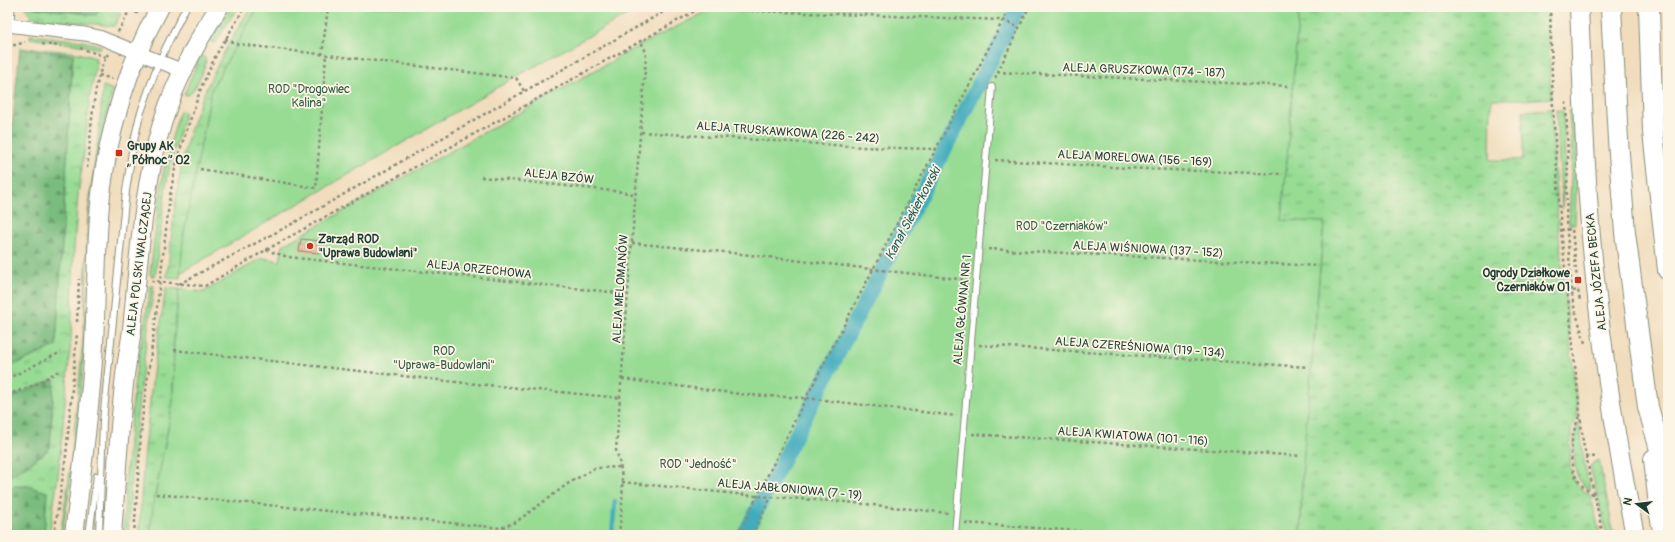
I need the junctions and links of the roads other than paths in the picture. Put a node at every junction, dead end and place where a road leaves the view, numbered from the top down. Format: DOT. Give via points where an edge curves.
graph roads {
  1 [pos="8,7"];
  2 [pos="160,7"];
  3 [pos="186,7"];
  4 [pos="219,7"];
  5 [pos="1579,7"];
  6 [pos="1611,7"];
  7 [pos="1649,7"];
  8 [pos="7,20"];
  9 [pos="7,25"];
  10 [pos="138,53"];
  11 [pos="160,61"];
  12 [pos="183,71"];
  13 [pos="992,87"];
  14 [pos="1668,270"];
  15 [pos="1648,407"];
  16 [pos="102,445"];
  17 [pos="1668,478"];
  18 [pos="74,535"];
  19 [pos="89,535"];
  20 [pos="99,535"];
  21 [pos="112,535"];
  22 [pos="955,535"];
  23 [pos="1635,535"];
  24 [pos="1664,535"];
  1 -- 8 [label="street"];
  2 -- 10 [label="main road"];
  3 -- 11 [label="lane"];
  4 -- 12 [label="main road, ALEJA POLSKI WALCZĄCEJ"];
  5 -- 23 [label="main road, ALEJA JÓZEFA BECKA" via="1585,161 1594,269 1618,450"];
  6 -- 15 [label="main road" via="1625,233"];
  7 -- 14 [label="main road" via="1654,132"];
  9 -- 10 [label="street" via="85,34 105,39"];
  10 -- 11 [label="street"];
  10 -- 18 [label="main road" via="114,123 101,193 93,360"];
  11 -- 12 [label="street"];
  11 -- 16 [label="lane" via="138,124 126,191"];
  12 -- 21 [label="main road, ALEJA POLSKI WALCZĄCEJ" via="166,112 151,167 119,439"];
  13 -- 22 [label="lane, ALEJA GŁÓWNA NR 1"];
  15 -- 17 [label="main road"];
  15 -- 24 [label="main road"];
  16 -- 19 [label="lane"];
  16 -- 20 [label="lane"];
}
